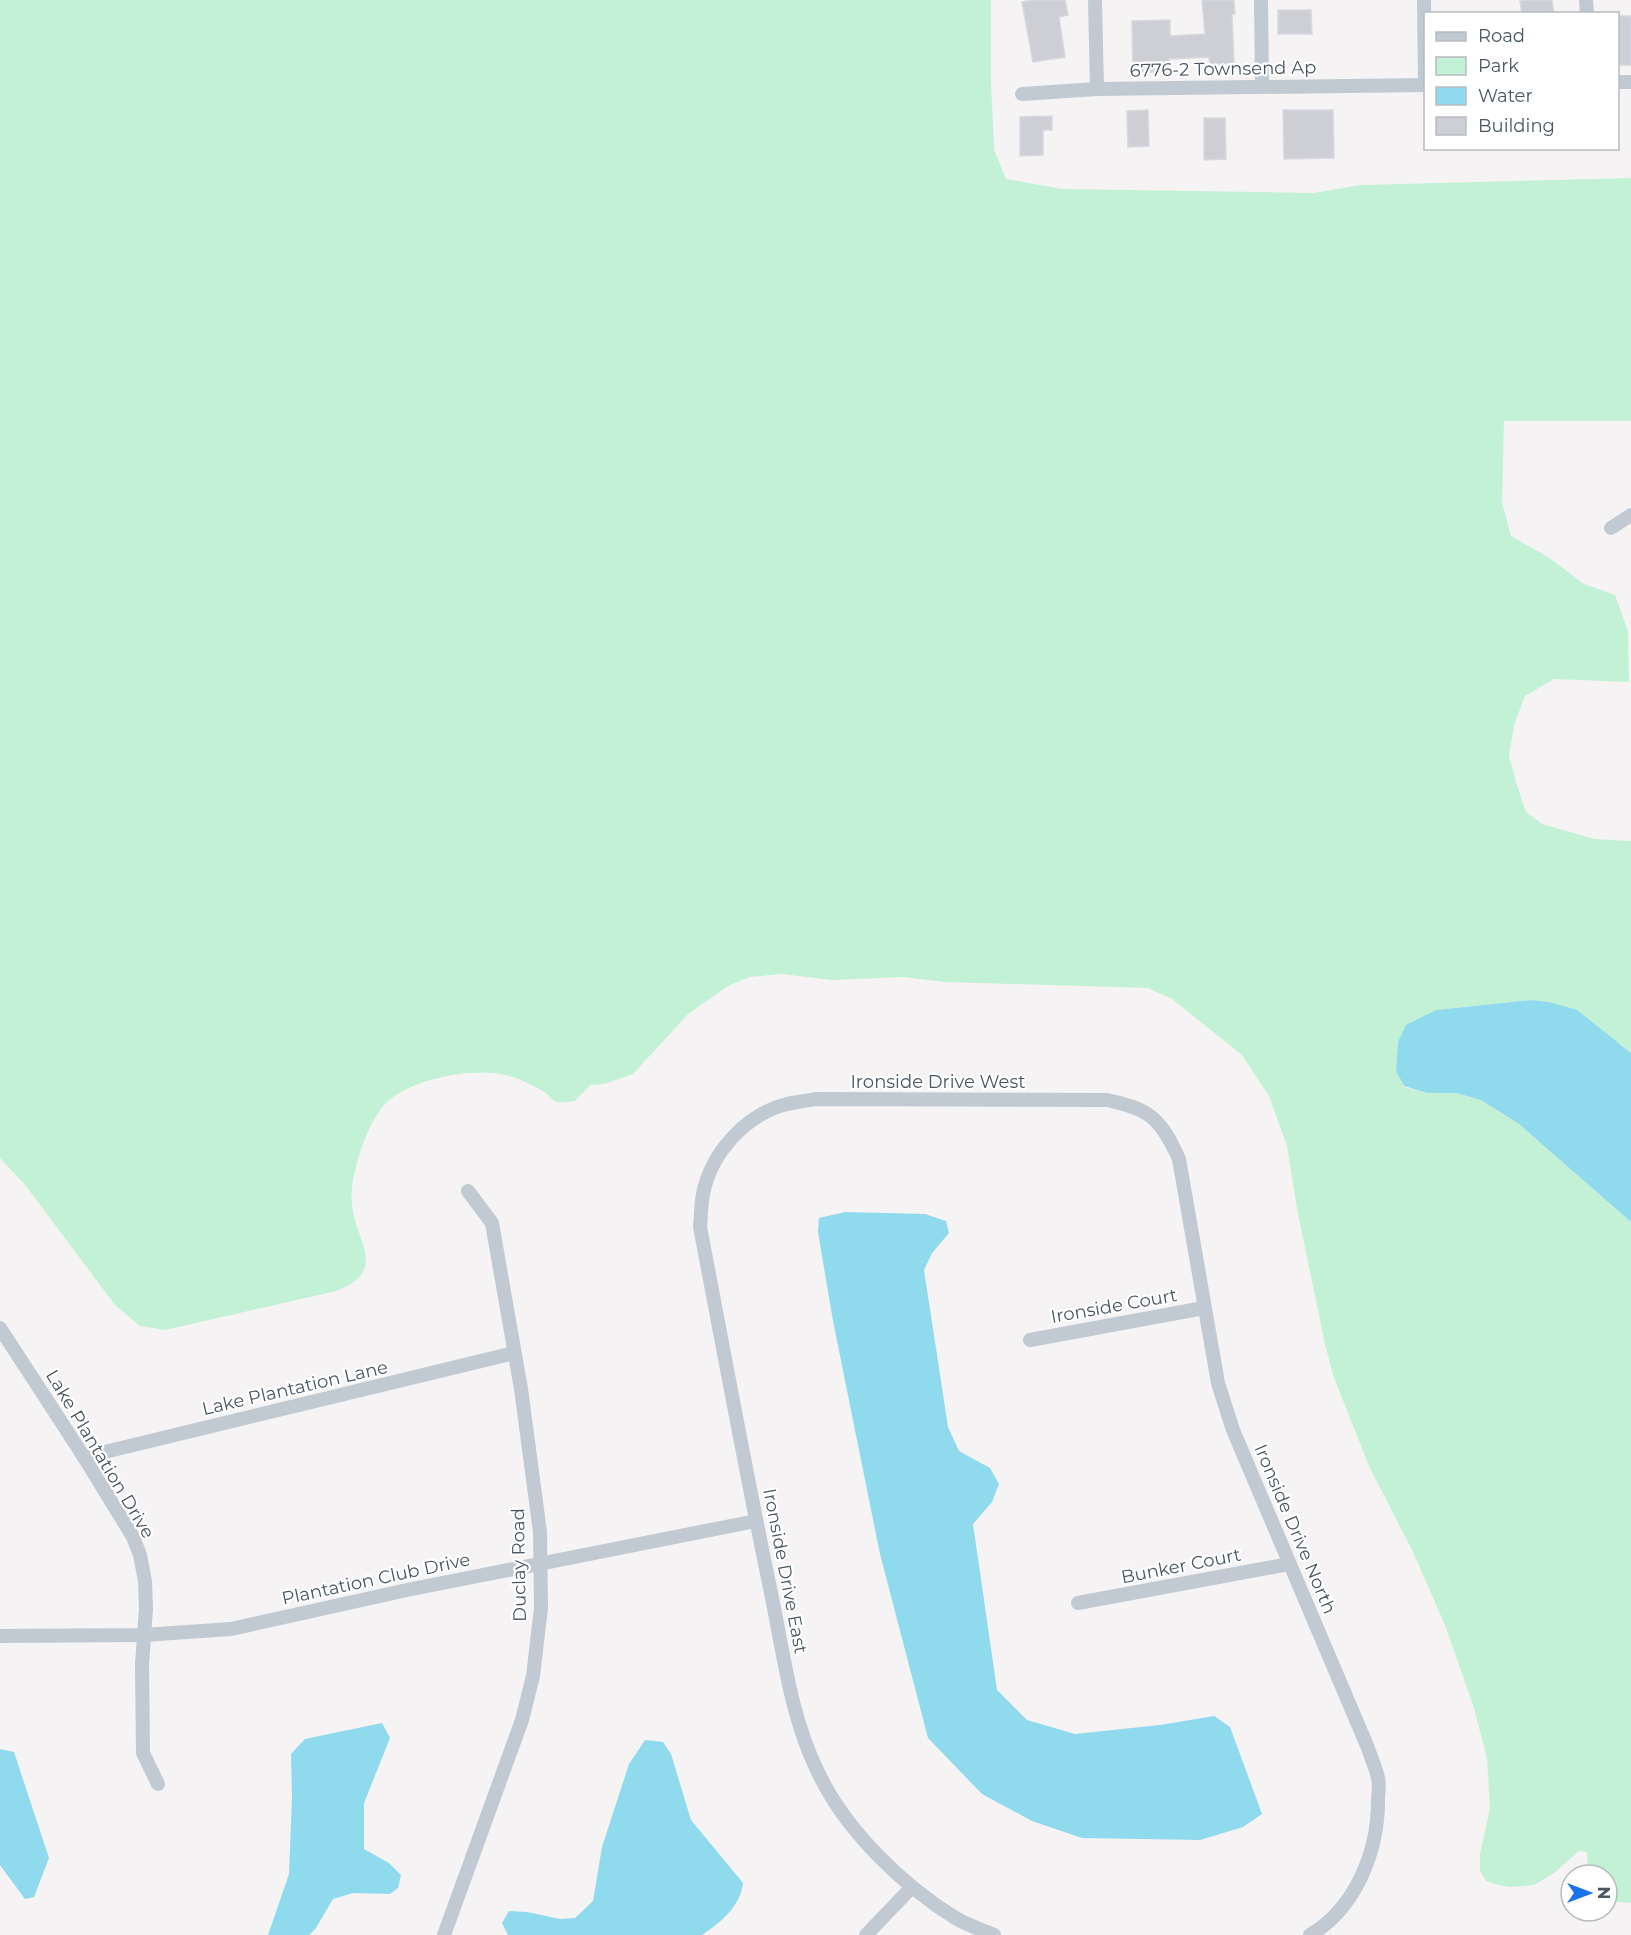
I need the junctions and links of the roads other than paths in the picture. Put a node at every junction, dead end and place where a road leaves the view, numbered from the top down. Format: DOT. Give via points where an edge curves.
graph roads {
  1 [pos="1095,0"];
  2 [pos="1261,0"];
  3 [pos="1424,85"];
  4 [pos="1262,87"];
  5 [pos="1097,89"];
  6 [pos="1022,94"];
  7 [pos="1631,515"];
  8 [pos="1611,528"];
  9 [pos="1153,1117"];
  10 [pos="731,1139"];
  11 [pos="468,1191"];
  12 [pos="1204,1308"];
  13 [pos="0,1328"];
  14 [pos="1030,1340"];
  15 [pos="514,1353"];
  16 [pos="84,1457"];
  17 [pos="756,1521"];
  18 [pos="541,1564"];
  19 [pos="1289,1564"];
  20 [pos="1078,1603"];
  21 [pos="143,1635"];
  22 [pos="0,1636"];
  23 [pos="158,1784"];
  24 [pos="912,1887"];
  25 [pos="444,1935"];
  26 [pos="866,1935"];
  27 [pos="994,1935"];
  28 [pos="1310,1935"];
  1 -- 5 [label="street"];
  2 -- 4 [label="street"];
  3 -- 4 [label="street, 6776-2 Townsend Ap"];
  4 -- 5 [label="street, 6776-2 Townsend Ap"];
  5 -- 6 [label="street, 6776-2 Townsend Ap"];
  7 -- 8 [label="street"];
  9 -- 10 [label="street, Ironside Drive West" via="1130,1105 1107,1100 815,1099 785,1104 754,1118"];
  9 -- 12 [label="street, Ironside Drive North" via="1179,1159"];
  10 -- 17 [label="street, Ironside Drive East" via="715,1162 703,1194 700,1227"];
  11 -- 15 [label="street, Duclay Road" via="492,1223"];
  12 -- 14 [label="street, Ironside Court"];
  12 -- 19 [label="street, Ironside Drive North" via="1218,1383 1233,1430"];
  13 -- 16 [label="street, Lake Plantation Drive"];
  15 -- 16 [label="street, Lake Plantation Lane"];
  15 -- 18 [label="street, Duclay Road" via="540,1532"];
  16 -- 21 [label="street, Lake Plantation Drive" via="140,1555 145,1581"];
  17 -- 18 [label="street, Plantation Club Drive"];
  17 -- 24 [label="street, Ironside Drive East" via="791,1691 802,1735 818,1773 857,1835"];
  18 -- 21 [label="street, Plantation Club Drive" via="231,1629"];
  18 -- 25 [label="street, Duclay Road" via="542,1608 533,1676 522,1720"];
  19 -- 20 [label="street, Bunker Court"];
  19 -- 28 [label="street, Ironside Drive North" via="1378,1780 1378,1820 1370,1857 1351,1897"];
  21 -- 22 [label="street, Plantation Club Drive"];
  21 -- 23 [label="street, Lake Plantation Drive" via="143,1753"];
  24 -- 26 [label="street"];
  24 -- 27 [label="street, Ironside Drive East" via="958,1919"];
}
